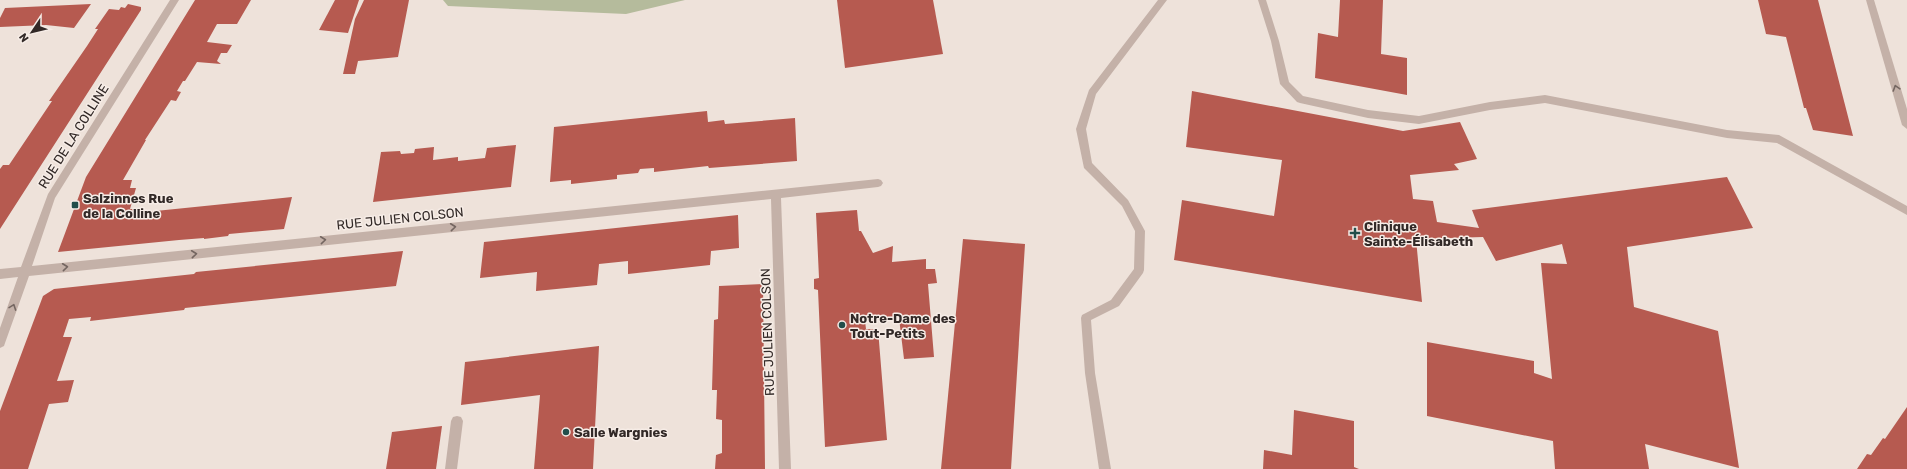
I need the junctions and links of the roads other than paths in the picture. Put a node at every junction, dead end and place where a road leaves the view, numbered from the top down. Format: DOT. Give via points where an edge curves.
graph roads {
  1 [pos="175,0"];
  2 [pos="1163,0"];
  3 [pos="1262,0"];
  4 [pos="1870,0"];
  5 [pos="1907,125"];
  6 [pos="878,183"];
  7 [pos="776,194"];
  8 [pos="1907,211"];
  9 [pos="26,271"];
  10 [pos="0,274"];
  11 [pos="0,343"];
  12 [pos="457,421"];
  13 [pos="451,469"];
  14 [pos="785,469"];
  15 [pos="1105,469"];
  1 -- 9 [label="street, RUE DE LA COLLINE" via="51,197"];
  2 -- 15 [label="street" via="1092,92 1081,129 1087,165 1126,203 1140,231 1139,270 1116,303 1086,318 1090,373"];
  3 -- 8 [label="street" via="1285,84 1300,99 1368,114 1420,120 1490,106 1545,99 1727,134 1779,140"];
  5 -- 4 [label="street, one-way"];
  6 -- 7 [label="street, RUE JULIEN COLSON"];
  9 -- 7 [label="street, RUE JULIEN COLSON, one-way"];
  7 -- 14 [label="street, RUE JULIEN COLSON"];
  9 -- 10 [label="street, RUE JULIEN COLSON"];
  11 -- 9 [label="street, RUE DE LA COLLINE, one-way"];
  12 -- 13 [label="street"];
}
